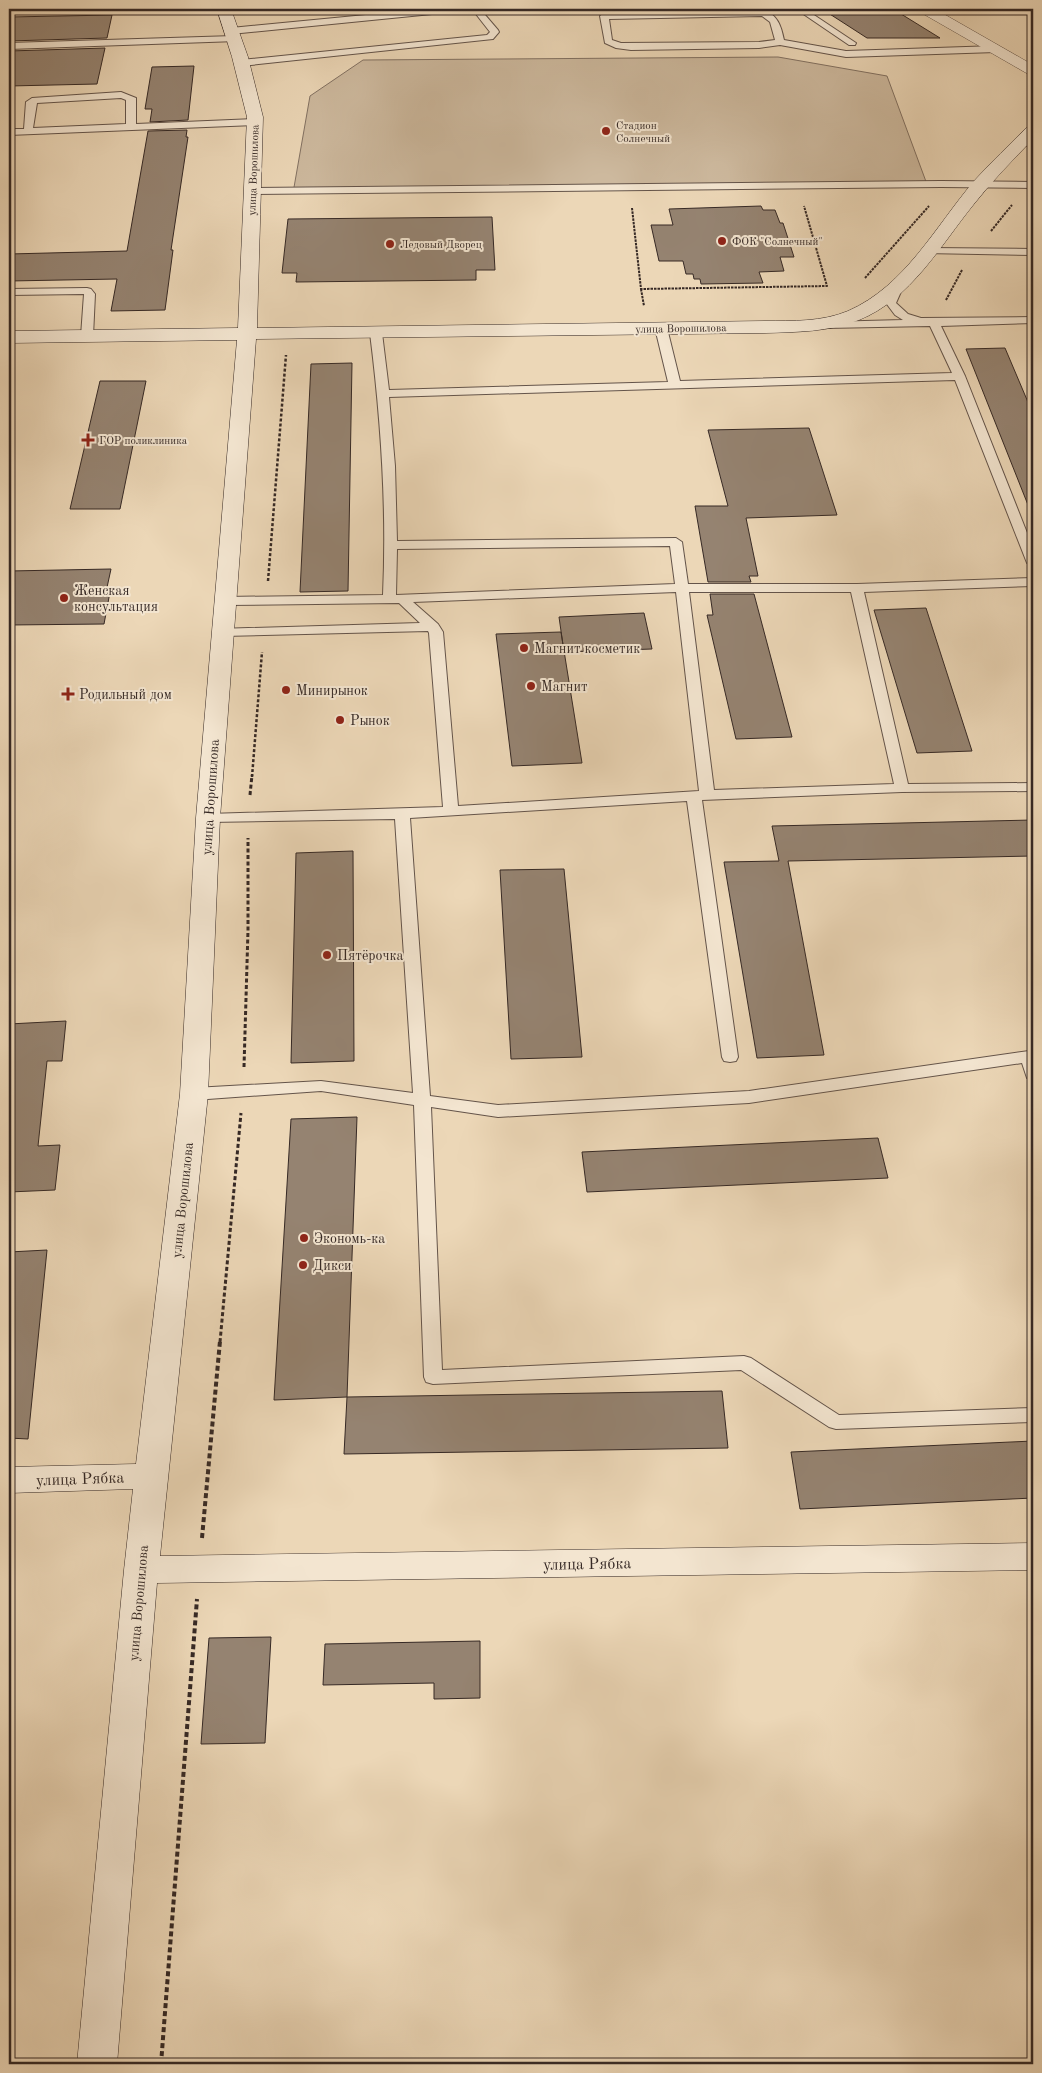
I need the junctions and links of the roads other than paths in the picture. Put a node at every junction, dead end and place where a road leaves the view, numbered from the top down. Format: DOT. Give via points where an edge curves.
graph roads {
  1 [pos="224,9"];
  2 [pos="452,9"];
  3 [pos="476,9"];
  4 [pos="800,9"];
  5 [pos="924,9"];
  6 [pos="293,15"];
  7 [pos="277,26"];
  8 [pos="232,35"];
  9 [pos="780,42"];
  10 [pos="852,43"];
  11 [pos="9,46"];
  12 [pos="996,49"];
  13 [pos="241,62"];
  14 [pos="1033,71"];
  15 [pos="255,122"];
  16 [pos="131,128"];
  17 [pos="9,132"];
  18 [pos="28,132"];
  19 [pos="1029,139"];
  20 [pos="981,184"];
  21 [pos="1033,185"];
  22 [pos="253,191"];
  23 [pos="928,251"];
  24 [pos="1033,252"];
  25 [pos="898,287"];
  26 [pos="9,292"];
  27 [pos="1033,320"];
  28 [pos="934,322"];
  29 [pos="806,325"];
  30 [pos="661,328"];
  31 [pos="376,333"];
  32 [pos="246,335"];
  33 [pos="87,336"];
  34 [pos="9,337"];
  35 [pos="959,376"];
  36 [pos="676,386"];
  37 [pos="385,394"];
  38 [pos="392,546"];
  39 [pos="1033,562"];
  40 [pos="1033,582"];
  41 [pos="681,588"];
  42 [pos="857,588"];
  43 [pos="396,599"];
  44 [pos="225,601"];
  45 [pos="433,628"];
  46 [pos="223,632"];
  47 [pos="1033,787"];
  48 [pos="902,788"];
  49 [pos="700,796"];
  50 [pos="451,811"];
  51 [pos="402,814"];
  52 [pos="208,818"];
  53 [pos="1031,1056"];
  54 [pos="730,1057"];
  55 [pos="1033,1074"];
  56 [pos="194,1094"];
  57 [pos="422,1101"];
  58 [pos="1033,1415"];
  59 [pos="151,1476"];
  60 [pos="9,1480"];
  61 [pos="1033,1557"];
  62 [pos="141,1570"];
  63 [pos="98,2064"];
  1 -- 8 [label="main road, улица Ворошилова"];
  2 -- 7 [label="lane"];
  3 -- 13 [label="lane" via="496,32 490,36"];
  4 -- 10 [label="lane"];
  5 -- 12 [label="main road"];
  6 -- 7 [label="lane" via="283,18"];
  7 -- 8 [label="lane"];
  8 -- 11 [label="lane"];
  8 -- 13 [label="main road, улица Ворошилова"];
  9 -- 9 [label="lane" via="619,46 608,41 604,16 763,13 776,20"];
  9 -- 12 [label="lane" via="846,54"];
  12 -- 14 [label="main road"];
  13 -- 15 [label="main road, улица Ворошилова"];
  15 -- 16 [label="lane"];
  15 -- 22 [label="main road, улица Ворошилова"];
  16 -- 18 [label="lane"];
  16 -- 18 [label="lane" via="131,98 92,96 30,102"];
  17 -- 18 [label="lane"];
  19 -- 20 [label="main road, улица Ворошилова"];
  20 -- 21 [label="lane"];
  20 -- 22 [label="lane"];
  20 -- 23 [label="main road, улица Ворошилова"];
  22 -- 32 [label="main road, улица Ворошилова"];
  23 -- 24 [label="lane"];
  23 -- 25 [label="main road, улица Ворошилова"];
  25 -- 28 [label="lane" via="891,303 895,310 904,317"];
  25 -- 29 [label="main road, улица Ворошилова" via="854,316"];
  26 -- 33 [label="lane" via="87,291 90,294"];
  27 -- 28 [label="lane"];
  28 -- 29 [label="lane"];
  28 -- 35 [label="lane"];
  29 -- 30 [label="main road, улица Ворошилова"];
  30 -- 31 [label="main road, улица Ворошилова"];
  30 -- 36 [label="lane"];
  31 -- 32 [label="main road, улица Ворошилова"];
  31 -- 37 [label="lane"];
  32 -- 33 [label="main road, улица Ворошилова"];
  32 -- 44 [label="main road, улица Ворошилова"];
  33 -- 34 [label="main road, улица Ворошилова"];
  35 -- 36 [label="lane"];
  35 -- 39 [label="lane"];
  36 -- 37 [label="lane"];
  37 -- 38 [label="lane"];
  38 -- 41 [label="lane" via="676,542"];
  38 -- 43 [label="lane"];
  40 -- 42 [label="lane"];
  41 -- 42 [label="lane"];
  41 -- 43 [label="lane"];
  41 -- 49 [label="lane"];
  42 -- 48 [label="lane"];
  43 -- 44 [label="lane"];
  43 -- 45 [label="lane"];
  44 -- 46 [label="main road, улица Ворошилова"];
  45 -- 46 [label="lane"];
  45 -- 50 [label="lane" via="436,632"];
  46 -- 52 [label="main road, улица Ворошилова"];
  47 -- 48 [label="lane"];
  48 -- 49 [label="lane"];
  49 -- 50 [label="lane"];
  49 -- 54 [label="lane"];
  50 -- 51 [label="lane"];
  51 -- 52 [label="lane"];
  51 -- 57 [label="lane"];
  52 -- 56 [label="main road, улица Ворошилова"];
  53 -- 55 [label="lane"];
  53 -- 57 [label="lane" via="749,1097 498,1111"];
  56 -- 57 [label="lane" via="321,1086"];
  56 -- 59 [label="main road, улица Ворошилова"];
  57 -- 58 [label="lane" via="433,1377 744,1363 836,1422"];
  59 -- 60 [label="main road, улица Рябка"];
  59 -- 62 [label="main road, улица Ворошилова"];
  61 -- 62 [label="main road, улица Рябка"];
  62 -- 63 [label="main road, улица Ворошилова"];
}
